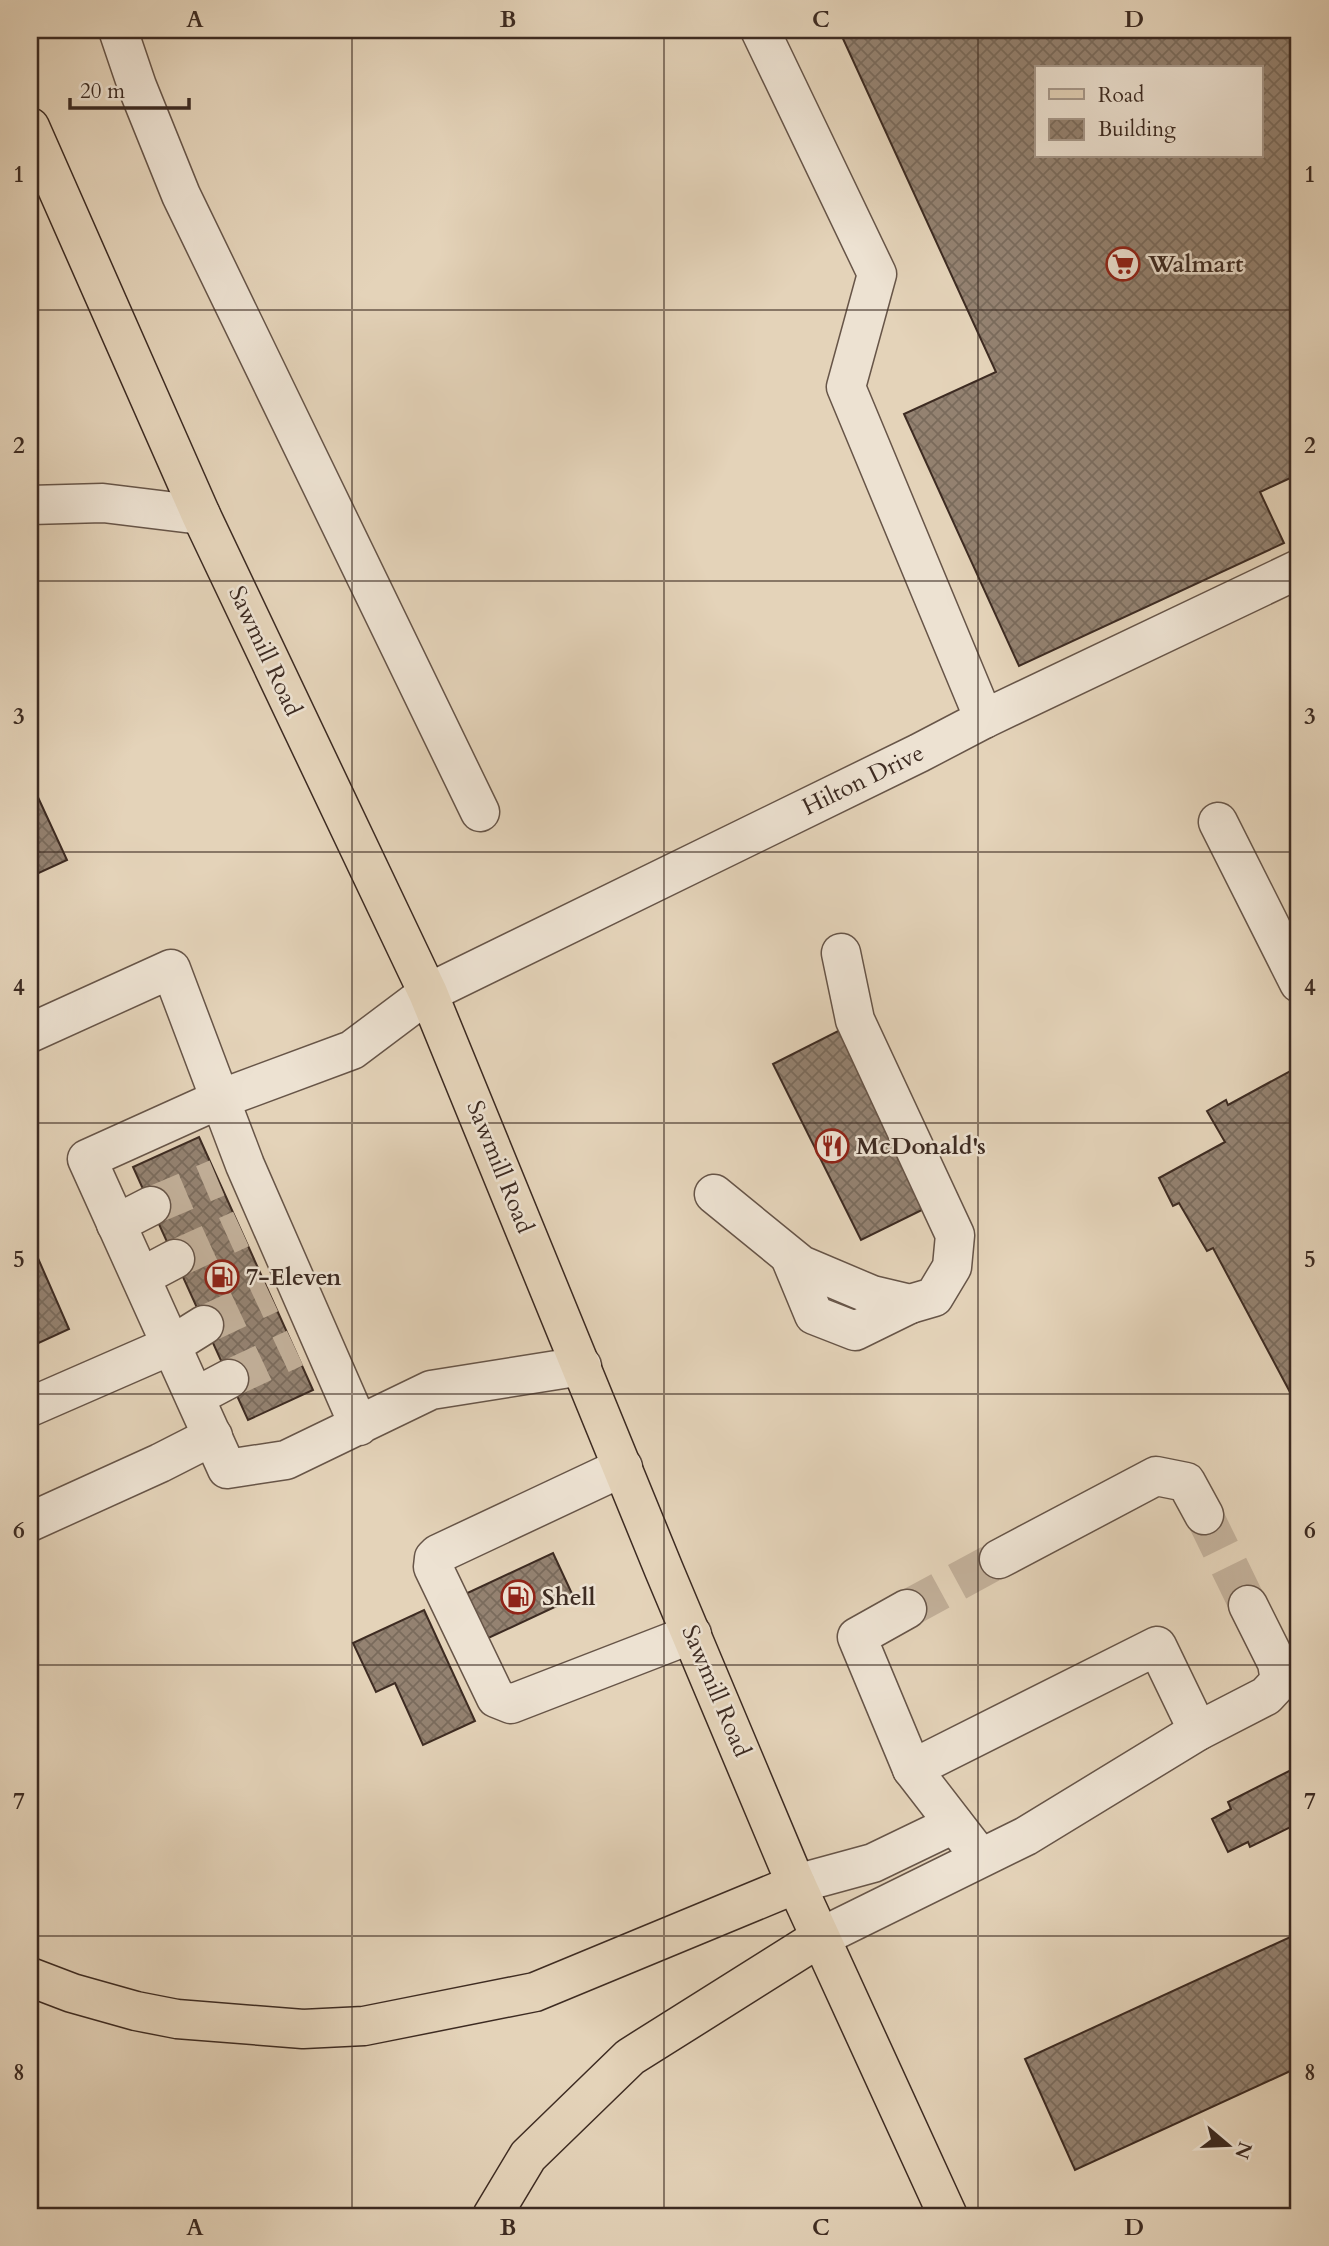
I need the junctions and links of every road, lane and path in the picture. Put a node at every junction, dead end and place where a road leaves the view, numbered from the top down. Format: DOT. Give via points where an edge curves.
graph roads {
  1 [pos="118,30"];
  2 [pos="760,30"];
  3 [pos="33,144"];
  4 [pos="30,505"];
  5 [pos="201,515"];
  6 [pos="1299,569"];
  7 [pos="984,719"];
  8 [pos="480,812"];
  9 [pos="1218,822"];
  10 [pos="841,953"];
  11 [pos="1299,983"];
  12 [pos="428,993"];
  13 [pos="30,1033"];
  14 [pos="220,1099"];
  15 [pos="714,1194"];
  16 [pos="151,1206"];
  17 [pos="116,1224"];
  18 [pos="175,1259"];
  19 [pos="141,1277"];
  20 [pos="205,1325"];
  21 [pos="172,1345"];
  22 [pos="582,1366"];
  23 [pos="229,1379"];
  24 [pos="195,1397"];
  25 [pos="30,1407"];
  26 [pos="359,1426"];
  27 [pos="220,1452"];
  28 [pos="623,1467"];
  29 [pos="1204,1515"];
  30 [pos="30,1522"];
  31 [pos="999,1559"];
  32 [pos="1248,1605"];
  33 [pos="907,1609"];
  34 [pos="692,1634"];
  35 [pos="1198,1731"];
  36 [pos="912,1769"];
  37 [pos="954,1824"];
  38 [pos="980,1857"];
  39 [pos="796,1884"];
  40 [pos="820,1938"];
  41 [pos="30,1977"];
  42 [pos="492,2216"];
  43 [pos="948,2216"];
  1 -- 8 [label="street" via="181,195"];
  2 -- 7 [label="street" via="877,274 846,387"];
  3 -- 5 [label="main road, Sawmill Road"];
  4 -- 5 [label="street" via="103,503"];
  5 -- 12 [label="main road, Sawmill Road"];
  6 -- 7 [label="street, Hilton Drive"];
  7 -- 12 [label="street, Hilton Drive"];
  9 -- 11 [label="street"];
  10 -- 15 [label="street" via="855,1020 956,1236 952,1268 934,1297 910,1304 872,1295 801,1265"];
  12 -- 14 [label="street, Hilton Drive" via="352,1050"];
  12 -- 22 [label="main road, Sawmill Road"];
  13 -- 14 [label="street" via="171,969"];
  14 -- 17 [label="street, Hilton Drive" via="87,1159"];
  14 -- 26 [label="street" via="231,1171 307,1341"];
  16 -- 17 [label="street"];
  17 -- 19 [label="street"];
  18 -- 19 [label="street"];
  19 -- 21 [label="street"];
  20 -- 21 [label="street"];
  21 -- 24 [label="street"];
  21 -- 25 [label="street"];
  22 -- 26 [label="street" via="431,1390"];
  22 -- 28 [label="main road, Sawmill Road"];
  23 -- 24 [label="street"];
  24 -- 27 [label="street"];
  26 -- 27 [label="street" via="286,1460"];
  27 -- 30 [label="street"];
  28 -- 34 [label="main road, Sawmill Road"];
  28 -- 34 [label="street" via="438,1554 433,1567 496,1698 504,1703"];
  29 -- 31 [label="street" via="1186,1482 1156,1476"];
  32 -- 35 [label="street" via="1277,1663 1280,1681 1266,1696"];
  33 -- 36 [label="street" via="857,1637"];
  34 -- 39 [label="main road, Sawmill Road"];
  35 -- 36 [label="street" via="1157,1646"];
  35 -- 38 [label="street" via="1026,1836"];
  36 -- 37 [label="street"];
  37 -- 38 [label="street"];
  37 -- 39 [label="street" via="873,1863"];
  38 -- 40 [label="street"];
  39 -- 40 [label="main road, Sawmill Road"];
  39 -- 41 [label="main road" via="535,1992 364,2026 303,2029 177,2019 72,1993"];
  40 -- 42 [label="main road" via="630,2057 528,2156"];
  40 -- 43 [label="main road, Sawmill Road"];
}
